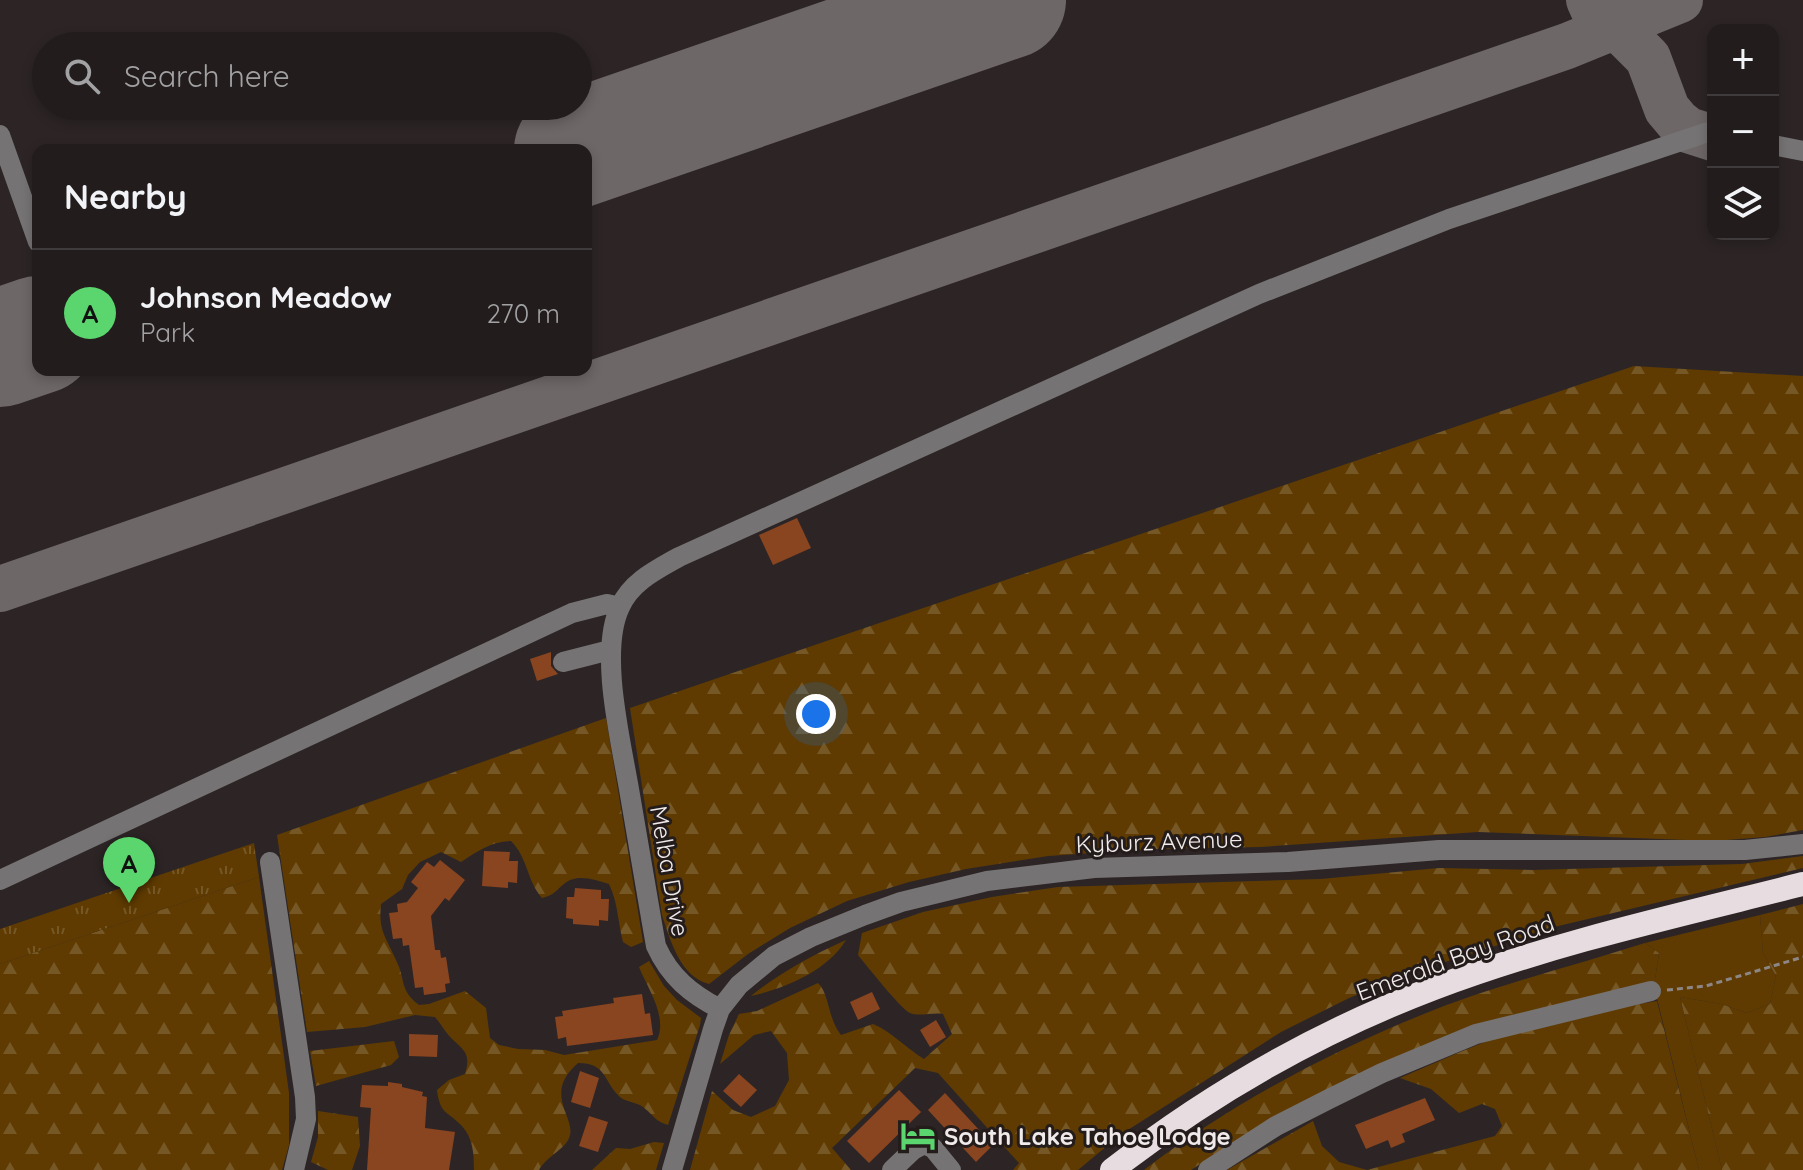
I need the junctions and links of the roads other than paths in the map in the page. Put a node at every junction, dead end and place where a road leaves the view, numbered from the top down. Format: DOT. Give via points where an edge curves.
graph roads {
  1 [pos="1707,132"];
  2 [pos="0,135"];
  3 [pos="1779,146"];
  4 [pos="1803,151"];
  5 [pos="32,225"];
  6 [pos="620,607"];
  7 [pos="610,650"];
  8 [pos="563,662"];
  9 [pos="1803,844"];
  10 [pos="270,862"];
  11 [pos="0,880"];
  12 [pos="1803,884"];
  13 [pos="1651,991"];
  14 [pos="720,1009"];
  15 [pos="297,1169"];
  16 [pos="672,1170"];
  17 [pos="892,1170"];
  18 [pos="951,1170"];
  19 [pos="1112,1170"];
  20 [pos="1208,1170"];
  1 -- 6 [label="street" via="1449,219 1259,294 679,557 633,587"];
  2 -- 5 [label="street"];
  3 -- 4 [label="street"];
  6 -- 7 [label="street, Melba Drive"];
  6 -- 11 [label="street" via="607,604 572,613"];
  7 -- 8 [label="street"];
  7 -- 14 [label="street, Melba Drive" via="656,946 678,981"];
  9 -- 14 [label="street, Kyburz Avenue" via="1745,850 1439,850 1288,862 1094,868 987,881 901,902 811,937 756,970"];
  10 -- 15 [label="street" via="306,1119"];
  12 -- 19 [label="highway, Emerald Bay Road" via="1529,957 1390,1006 1218,1095"];
  13 -- 20 [label="street" via="1476,1034 1276,1126"];
  14 -- 16 [label="street, Kyburz Avenue"];
  17 -- 18 [label="street" via="924,1144"];
}
